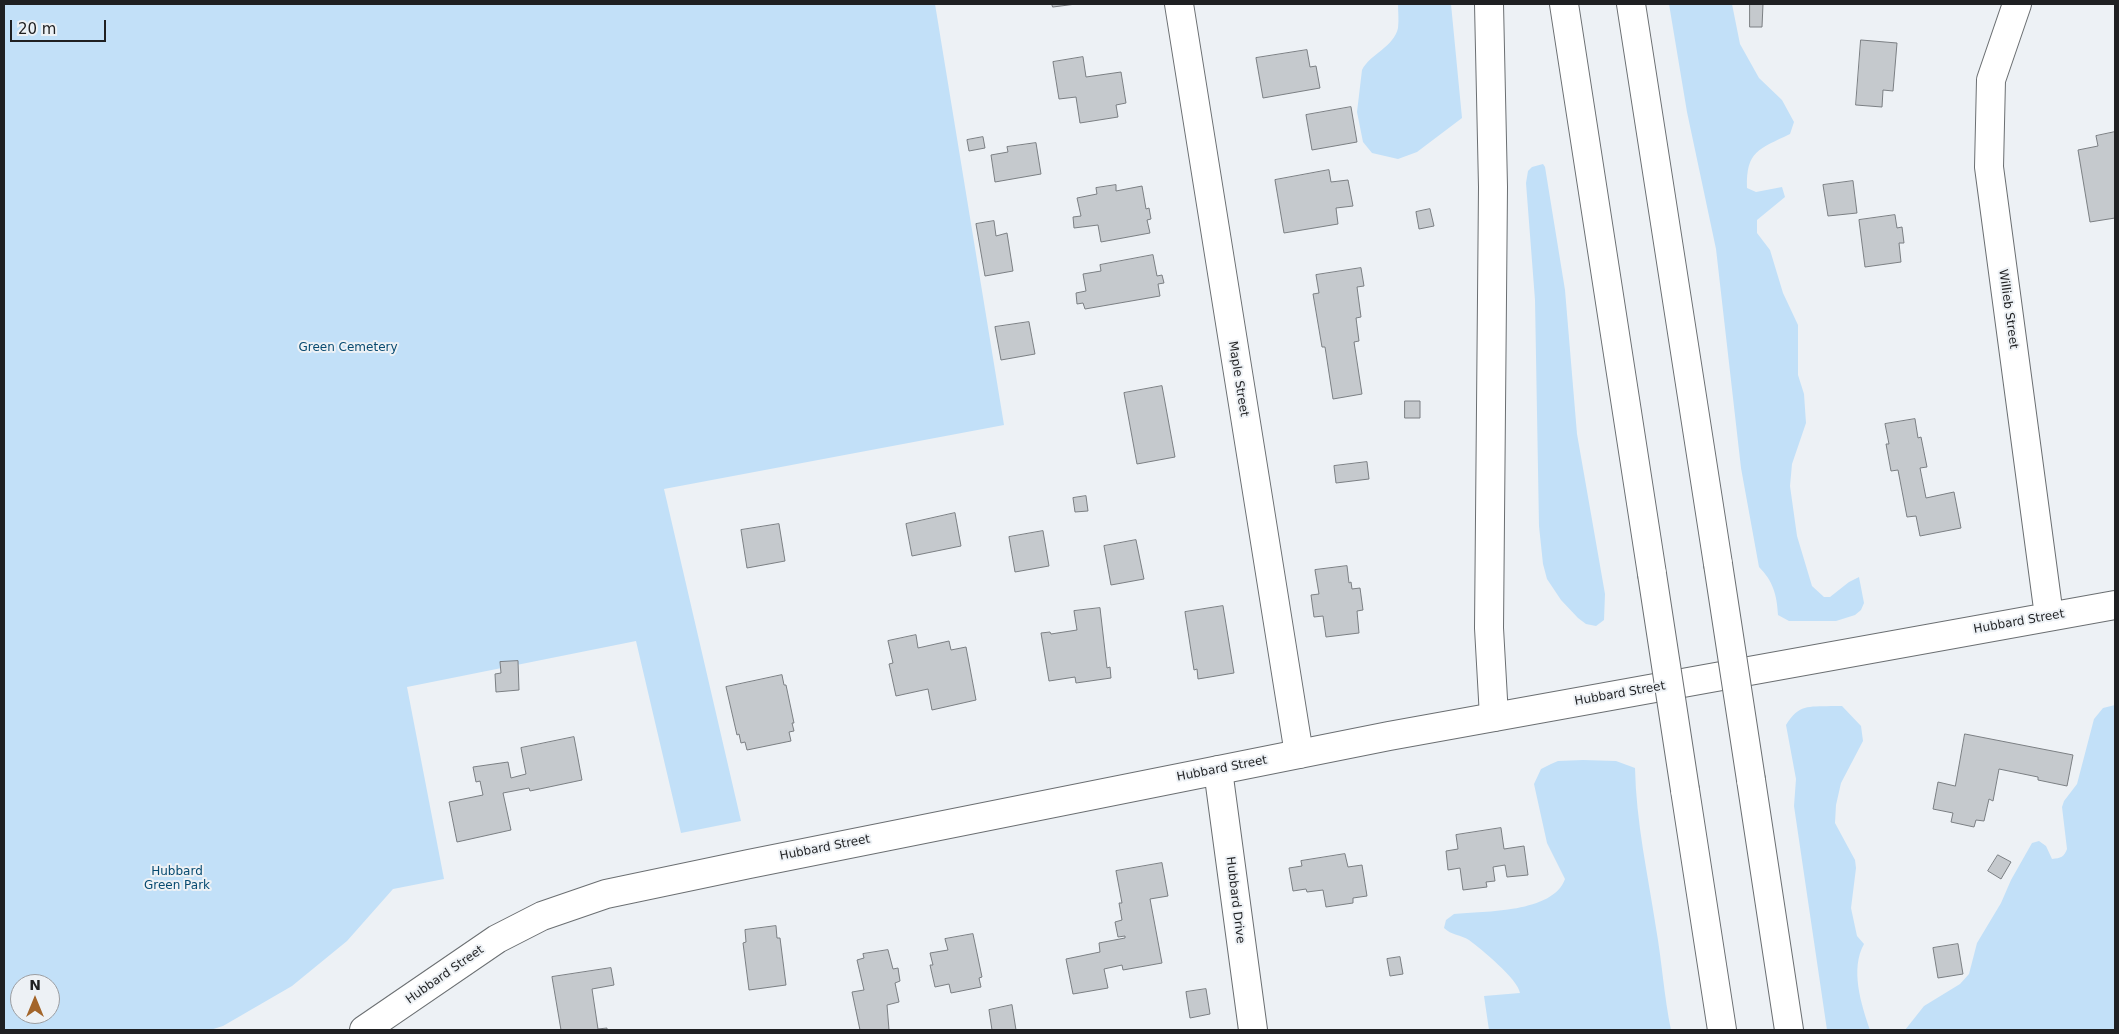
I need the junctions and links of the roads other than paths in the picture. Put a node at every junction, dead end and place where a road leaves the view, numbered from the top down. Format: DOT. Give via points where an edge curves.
graph roads {
  1 [pos="1179,4"];
  2 [pos="1488,4"];
  3 [pos="1564,4"];
  4 [pos="1631,4"];
  5 [pos="2017,4"];
  6 [pos="2115,605"];
  7 [pos="2049,616"];
  8 [pos="1494,717"];
  9 [pos="1299,754"];
  10 [pos="1218,770"];
  11 [pos="364,1030"];
  12 [pos="1253,1030"];
  13 [pos="1722,1030"];
  14 [pos="1789,1030"];
  1 -- 9 [label="main road, Maple Street"];
  2 -- 8 [label="main road" via="1493,187 1489,646"];
  3 -- 13 [label="main road, bridge"];
  4 -- 14 [label="main road, bridge"];
  5 -- 7 [label="main road, Willieb Street" via="1992,80 1989,167"];
  6 -- 7 [label="main road, Hubbard Street"];
  7 -- 8 [label="main road, Hubbard Street"];
  8 -- 9 [label="main road, Hubbard Street"];
  9 -- 10 [label="main road, Hubbard Street"];
  10 -- 11 [label="main road, Hubbard Street" via="651,884 574,904 527,923 497,940"];
  10 -- 12 [label="main road, Hubbard Drive"];
}
